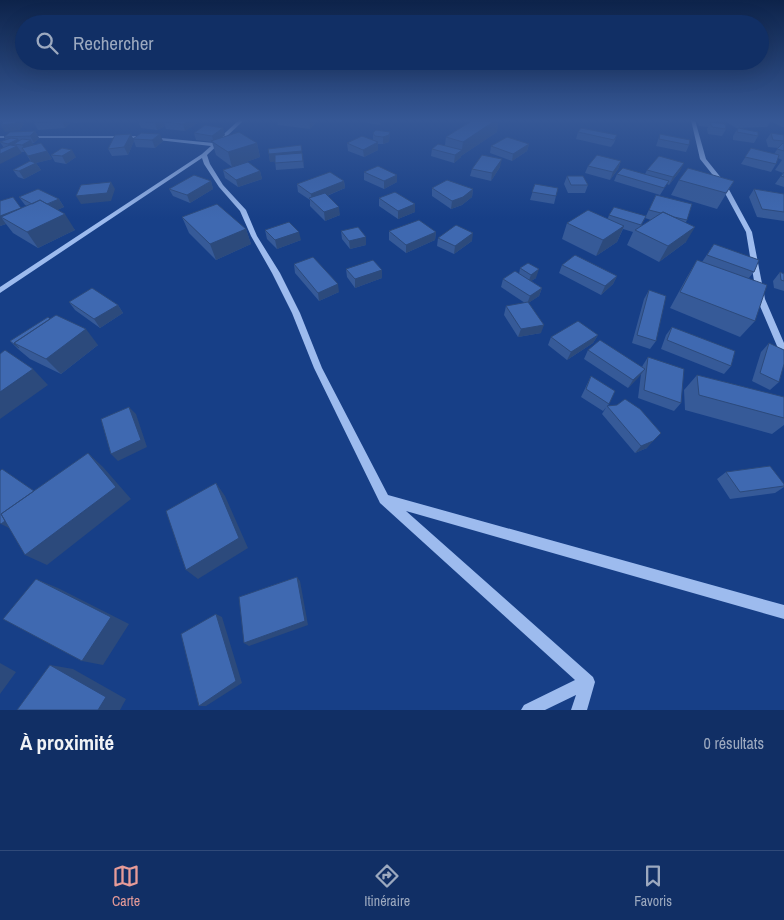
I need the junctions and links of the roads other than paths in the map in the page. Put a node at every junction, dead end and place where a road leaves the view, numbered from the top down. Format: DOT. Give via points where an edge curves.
graph roads {
  1 [pos="701,153"];
  2 [pos="204,155"];
  3 [pos="0,292"];
  4 [pos="784,353"];
  5 [pos="384,499"];
  6 [pos="784,612"];
  7 [pos="588,682"];
  8 [pos="529,710"];
  9 [pos="579,710"];
  1 -- 4 [label="street" via="749,232 761,299"];
  2 -- 3 [label="street"];
  2 -- 5 [label="street" via="221,186 243,210 276,273 318,368"];
  5 -- 6 [label="street"];
  5 -- 7 [label="street"];
  7 -- 8 [label="street"];
  7 -- 9 [label="street"];
}
